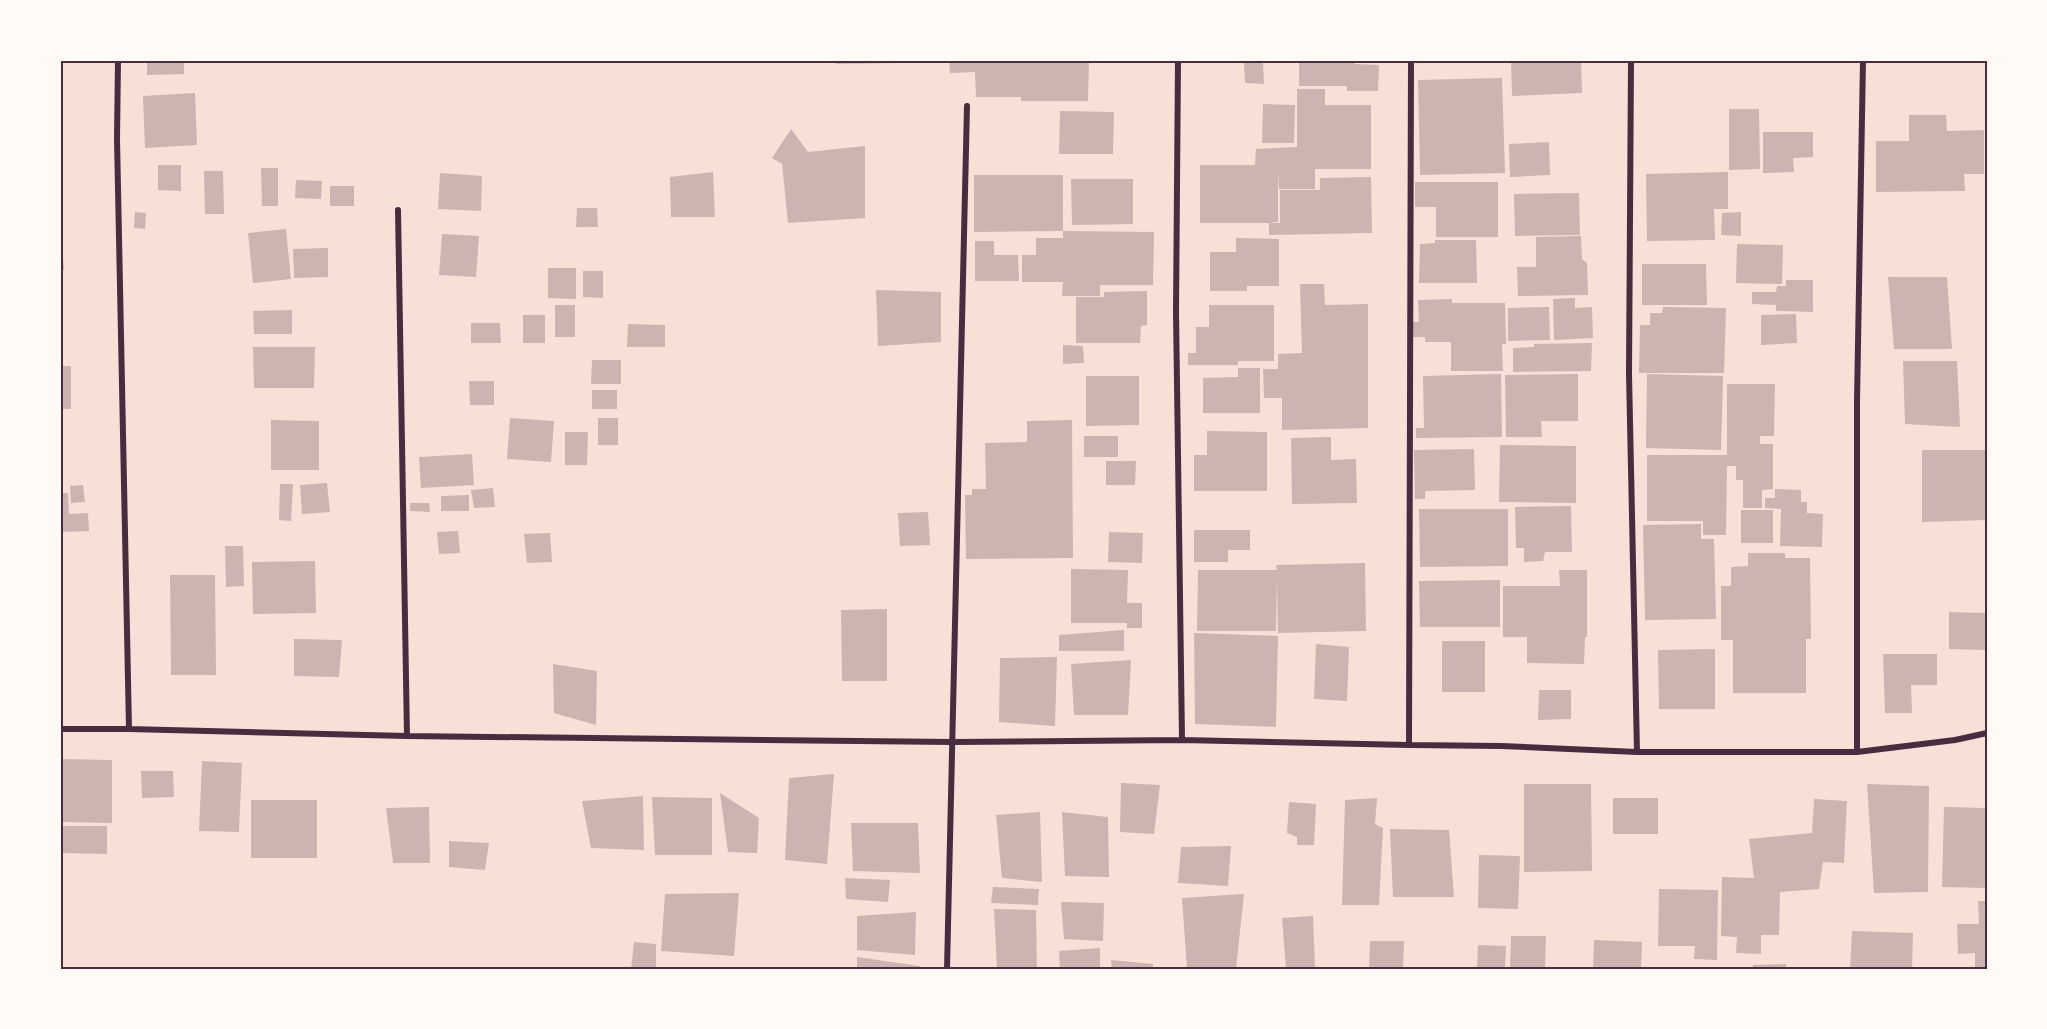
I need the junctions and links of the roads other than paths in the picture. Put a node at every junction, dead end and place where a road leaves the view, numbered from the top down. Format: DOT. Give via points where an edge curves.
graph roads {
  1 [pos="118,60"];
  2 [pos="1178,60"];
  3 [pos="1411,60"];
  4 [pos="1631,60"];
  5 [pos="1863,60"];
  6 [pos="967,106"];
  7 [pos="398,210"];
  8 [pos="60,729"];
  9 [pos="129,729"];
  10 [pos="1987,733"];
  11 [pos="406,736"];
  12 [pos="1182,740"];
  13 [pos="953,742"];
  14 [pos="1409,745"];
  15 [pos="1637,752"];
  16 [pos="1857,752"];
  17 [pos="947,969"];
  1 -- 9 [label="street"];
  2 -- 12 [label="street" via="1176,312"];
  3 -- 14 [label="street"];
  4 -- 15 [label="street" via="1629,374"];
  5 -- 16 [label="street" via="1857,400"];
  6 -- 13 [label="street"];
  7 -- 11 [label="street"];
  8 -- 9 [label="street"];
  9 -- 11 [label="street"];
  10 -- 16 [label="street"];
  11 -- 13 [label="street"];
  12 -- 13 [label="street"];
  12 -- 14 [label="street"];
  13 -- 17 [label="street"];
  14 -- 15 [label="street"];
  15 -- 16 [label="street"];
}
